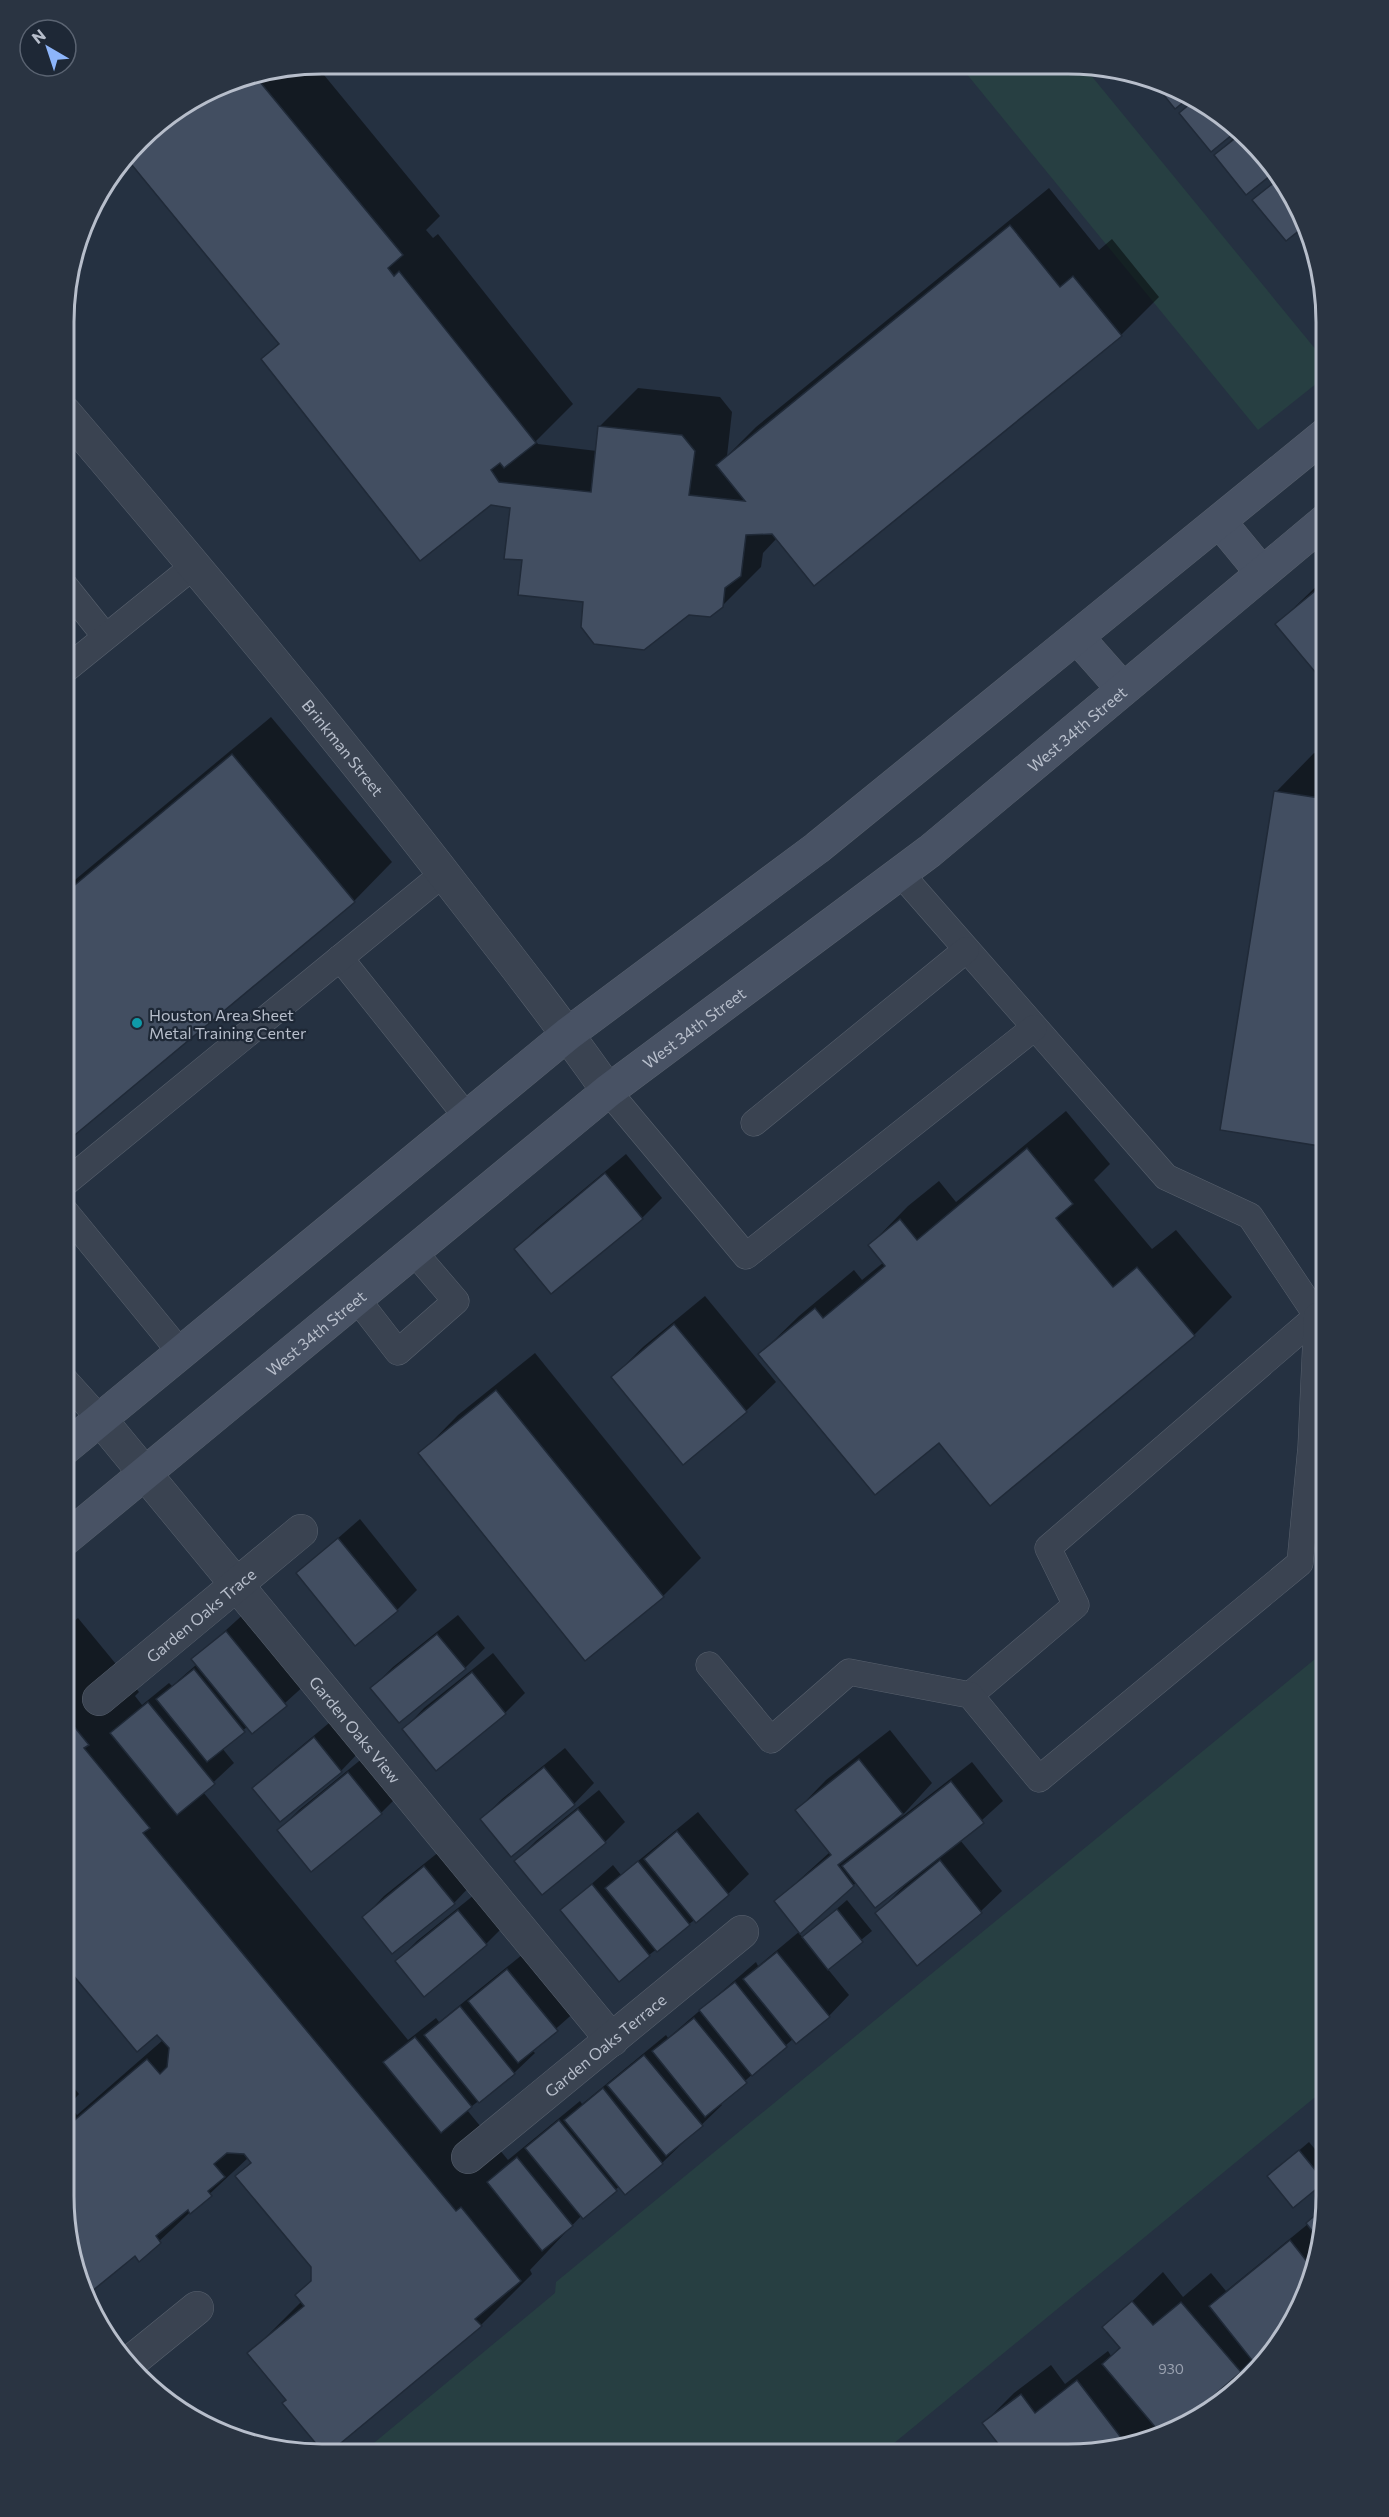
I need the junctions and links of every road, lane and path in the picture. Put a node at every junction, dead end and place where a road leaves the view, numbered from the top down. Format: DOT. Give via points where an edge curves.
graph roads {
  1 [pos="74,424"];
  2 [pos="1316,442"];
  3 [pos="1220,522"];
  4 [pos="1316,528"];
  5 [pos="195,565"];
  6 [pos="1262,573"];
  7 [pos="74,597"];
  8 [pos="105,636"];
  9 [pos="1077,637"];
  10 [pos="74,662"];
  11 [pos="1123,689"];
  12 [pos="444,873"];
  13 [pos="900,873"];
  14 [pos="966,950"];
  15 [pos="339,958"];
  16 [pos="1034,1028"];
  17 [pos="568,1034"];
  18 [pos="608,1091"];
  19 [pos="467,1117"];
  20 [pos="754,1123"];
  21 [pos="74,1176"];
  22 [pos="74,1222"];
  23 [pos="414,1252"];
  24 [pos="357,1299"];
  25 [pos="1316,1315"];
  26 [pos="1316,1317"];
  27 [pos="1316,1338"];
  28 [pos="181,1353"];
  29 [pos="74,1390"];
  30 [pos="100,1419"];
  31 [pos="74,1441"];
  32 [pos="145,1473"];
  33 [pos="301,1531"];
  34 [pos="74,1532"];
  35 [pos="236,1585"];
  36 [pos="709,1665"];
  37 [pos="970,1695"];
  38 [pos="99,1699"];
  39 [pos="742,1932"];
  40 [pos="612,2040"];
  41 [pos="468,2157"];
  42 [pos="197,2308"];
  43 [pos="135,2359"];
  1 -- 5 [label="street, Brinkman Street"];
  2 -- 3 [label="main road"];
  3 -- 6 [label="main road"];
  3 -- 9 [label="main road"];
  4 -- 6 [label="main road, West 34th Street"];
  5 -- 8 [label="lane"];
  5 -- 12 [label="street, Brinkman Street"];
  6 -- 11 [label="main road, West 34th Street"];
  7 -- 8 [label="lane"];
  8 -- 10 [label="lane"];
  9 -- 11 [label="main road"];
  9 -- 17 [label="main road" via="817,848"];
  11 -- 13 [label="main road, West 34th Street"];
  12 -- 15 [label="lane"];
  12 -- 17 [label="street, Brinkman Street"];
  13 -- 14 [label="lane"];
  13 -- 18 [label="main road, West 34th Street"];
  14 -- 16 [label="lane"];
  14 -- 20 [label="lane"];
  15 -- 19 [label="lane"];
  15 -- 21 [label="lane"];
  16 -- 18 [label="lane" via="746,1256"];
  16 -- 25 [label="lane" via="1166,1177 1250,1216"];
  17 -- 18 [label="street, Brinkman Street"];
  17 -- 19 [label="main road"];
  18 -- 23 [label="main road, West 34th Street"];
  19 -- 28 [label="main road"];
  22 -- 28 [label="lane"];
  23 -- 24 [label="main road, West 34th Street"];
  23 -- 24 [label="lane" via="456,1301 398,1352"];
  24 -- 32 [label="main road, West 34th Street"];
  26 -- 37 [label="lane" via="1048,1548 1076,1605"];
  27 -- 37 [label="lane" via="1300,1563 1039,1779"];
  28 -- 30 [label="main road"];
  29 -- 30 [label="lane"];
  30 -- 31 [label="main road"];
  30 -- 32 [label="street, Garden Oaks View"];
  32 -- 34 [label="main road, West 34th Street"];
  32 -- 35 [label="street, Garden Oaks View"];
  33 -- 35 [label="street, Garden Oaks Trace"];
  35 -- 38 [label="street, Garden Oaks Trace"];
  35 -- 40 [label="street, Garden Oaks View"];
  36 -- 37 [label="lane" via="771,1740 849,1672"];
  39 -- 40 [label="street, Garden Oaks Terrace"];
  40 -- 41 [label="street, Garden Oaks Terrace"];
  42 -- 43 [label="street"];
}
